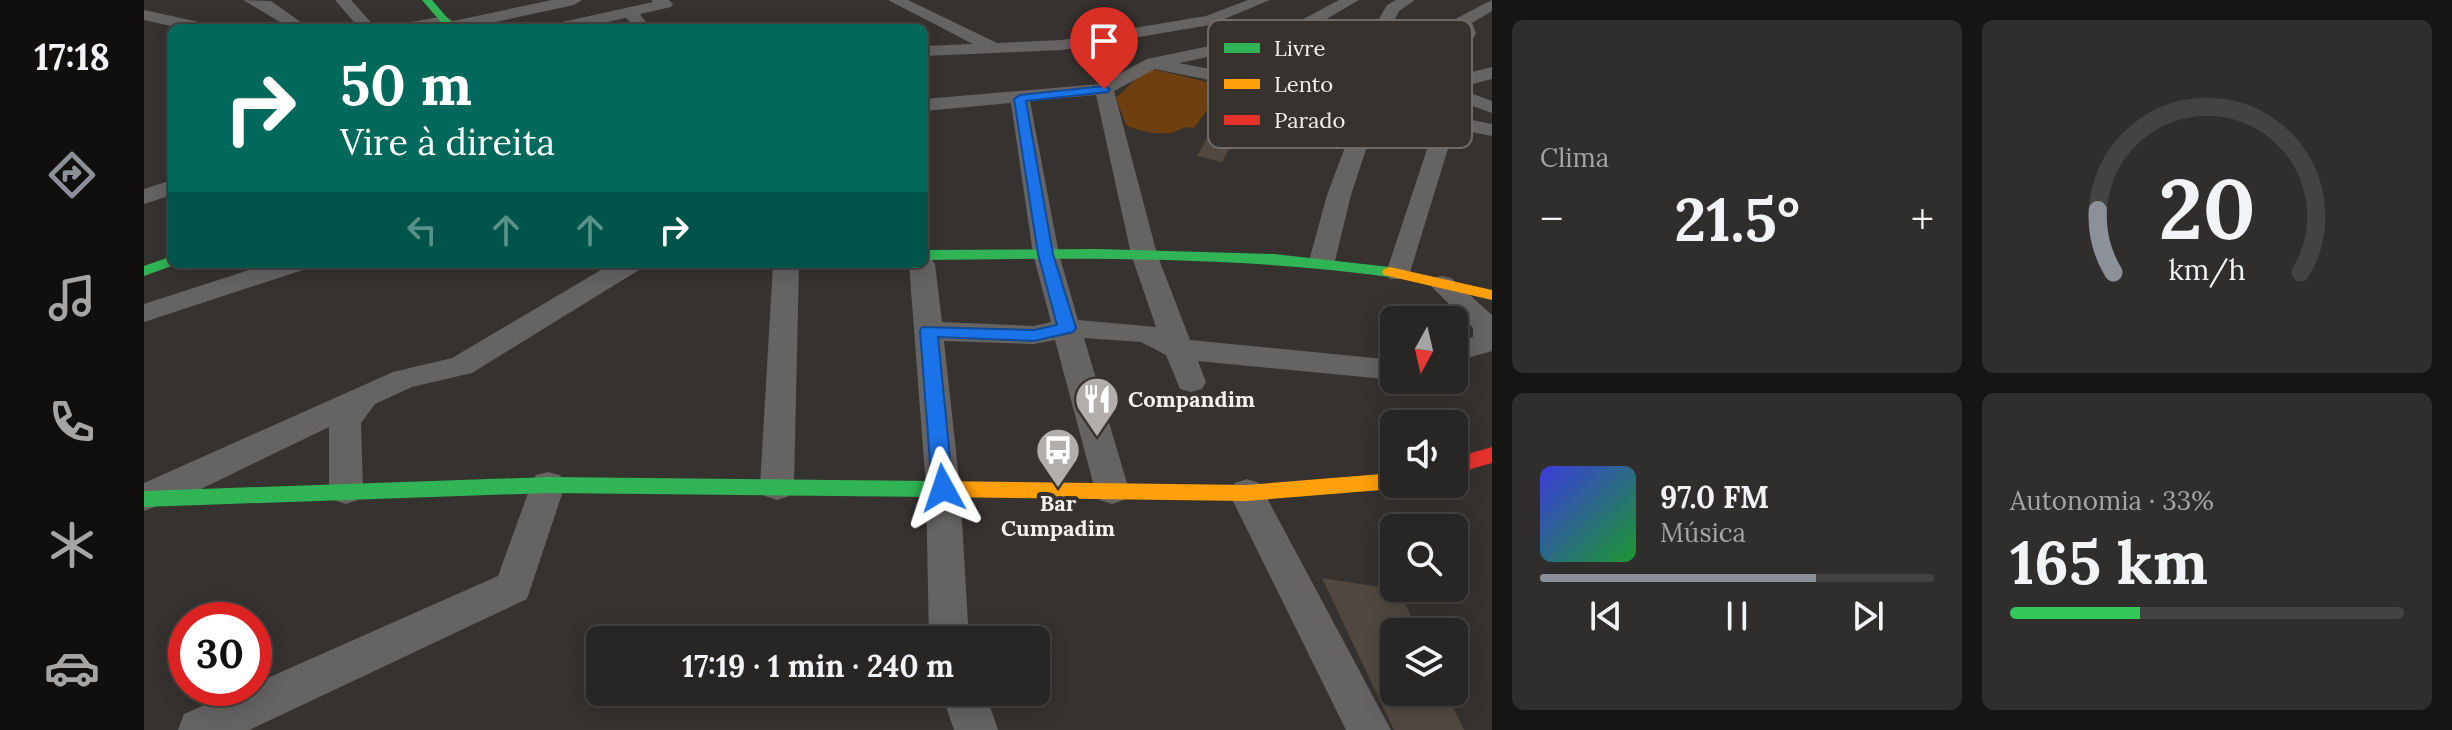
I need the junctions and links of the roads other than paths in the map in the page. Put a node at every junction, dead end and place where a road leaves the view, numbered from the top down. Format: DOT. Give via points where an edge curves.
graph roads {
  1 [pos="251,0"];
  2 [pos="343,0"];
  3 [pos="574,0"];
  4 [pos="896,0"];
  5 [pos="1262,0"];
  6 [pos="1351,0"];
  7 [pos="434,1"];
  8 [pos="668,1"];
  9 [pos="1492,4"];
  10 [pos="629,12"];
  11 [pos="144,15"];
  12 [pos="1208,20"];
  13 [pos="1210,20"];
  14 [pos="1314,20"];
  15 [pos="1465,20"];
  16 [pos="184,24"];
  17 [pos="295,24"];
  18 [pos="364,24"];
  19 [pos="448,24"];
  20 [pos="454,24"];
  21 [pos="576,24"];
  22 [pos="643,24"];
  23 [pos="993,47"];
  24 [pos="928,51"];
  25 [pos="1208,51"];
  26 [pos="1153,63"];
  27 [pos="1208,70"];
  28 [pos="1492,73"];
  29 [pos="1472,81"];
  30 [pos="1104,89"];
  31 [pos="1472,92"];
  32 [pos="1492,94"];
  33 [pos="1020,99"];
  34 [pos="1472,99"];
  35 [pos="928,105"];
  36 [pos="1492,107"];
  37 [pos="1472,125"];
  38 [pos="1492,130"];
  39 [pos="1360,148"];
  40 [pos="1438,148"];
  41 [pos="168,188"];
  42 [pos="144,197"];
  43 [pos="1046,254"];
  44 [pos="1144,254"];
  45 [pos="928,255"];
  46 [pos="1322,261"];
  47 [pos="168,262"];
  48 [pos="282,268"];
  49 [pos="623,268"];
  50 [pos="786,268"];
  51 [pos="922,268"];
  52 [pos="144,271"];
  53 [pos="1399,273"];
  54 [pos="1442,284"];
  55 [pos="1492,295"];
  56 [pos="1466,306"];
  57 [pos="1468,308"];
  58 [pos="144,313"];
  59 [pos="1067,328"];
  60 [pos="928,331"];
  61 [pos="1468,348"];
  62 [pos="1179,349"];
  63 [pos="1380,369"];
  64 [pos="1191,382"];
  65 [pos="364,396"];
  66 [pos="1492,455"];
  67 [pos="1468,462"];
  68 [pos="1380,482"];
  69 [pos="548,485"];
  70 [pos="777,486"];
  71 [pos="943,488"];
  72 [pos="346,490"];
  73 [pos="1112,490"];
  74 [pos="1247,493"];
  75 [pos="144,498"];
  76 [pos="948,626"];
  77 [pos="968,706"];
  78 [pos="200,730"];
  79 [pos="976,730"];
  80 [pos="1369,730"];
  1 -- 17 [label="street"];
  2 -- 18 [label="street"];
  3 -- 20 [label="street"];
  4 -- 23 [label="street"];
  5 -- 13 [label="street"];
  6 -- 14 [label="street"];
  7 -- 19 [label="street"];
  8 -- 10 [label="street"];
  9 -- 15 [label="street"];
  10 -- 21 [label="street"];
  10 -- 22 [label="street"];
  11 -- 16 [label="street"];
  12 -- 23 [label="street" via="1062,45"];
  23 -- 24 [label="street"];
  25 -- 26 [label="street"];
  26 -- 27 [label="street"];
  26 -- 30 [label="street"];
  28 -- 29 [label="street"];
  30 -- 33 [label="street"];
  30 -- 44 [label="street"];
  31 -- 32 [label="street"];
  33 -- 35 [label="street"];
  33 -- 43 [label="street"];
  34 -- 36 [label="street"];
  37 -- 38 [label="street"];
  39 -- 46 [label="street" via="1339,195"];
  40 -- 53 [label="street"];
  41 -- 42 [label="street"];
  43 -- 44 [label="street"];
  43 -- 45 [label="street"];
  43 -- 59 [label="street"];
  44 -- 46 [label="street"];
  44 -- 62 [label="street"];
  46 -- 53 [label="street"];
  47 -- 52 [label="street"];
  48 -- 58 [label="street"];
  49 -- 65 [label="street" via="461,366 404,379"];
  50 -- 70 [label="street"];
  51 -- 60 [label="street"];
  53 -- 54 [label="street"];
  54 -- 55 [label="street"];
  54 -- 56 [label="street"];
  57 -- 61 [label="street" via="1487,326 1488,343"];
  59 -- 60 [label="street" via="1034,335"];
  59 -- 62 [label="street" via="1146,333"];
  59 -- 73 [label="street"];
  60 -- 71 [label="street"];
  62 -- 63 [label="street"];
  62 -- 64 [label="street"];
  65 -- 72 [label="street" via="345,422"];
  65 -- 75 [label="street"];
  66 -- 67 [label="street"];
  68 -- 74 [label="street"];
  69 -- 70 [label="street"];
  69 -- 72 [label="street"];
  69 -- 78 [label="street" via="513,587"];
  70 -- 71 [label="street"];
  71 -- 73 [label="street"];
  71 -- 76 [label="street"];
  72 -- 75 [label="street"];
  73 -- 74 [label="street"];
  74 -- 80 [label="street"];
  77 -- 79 [label="street"];
}
